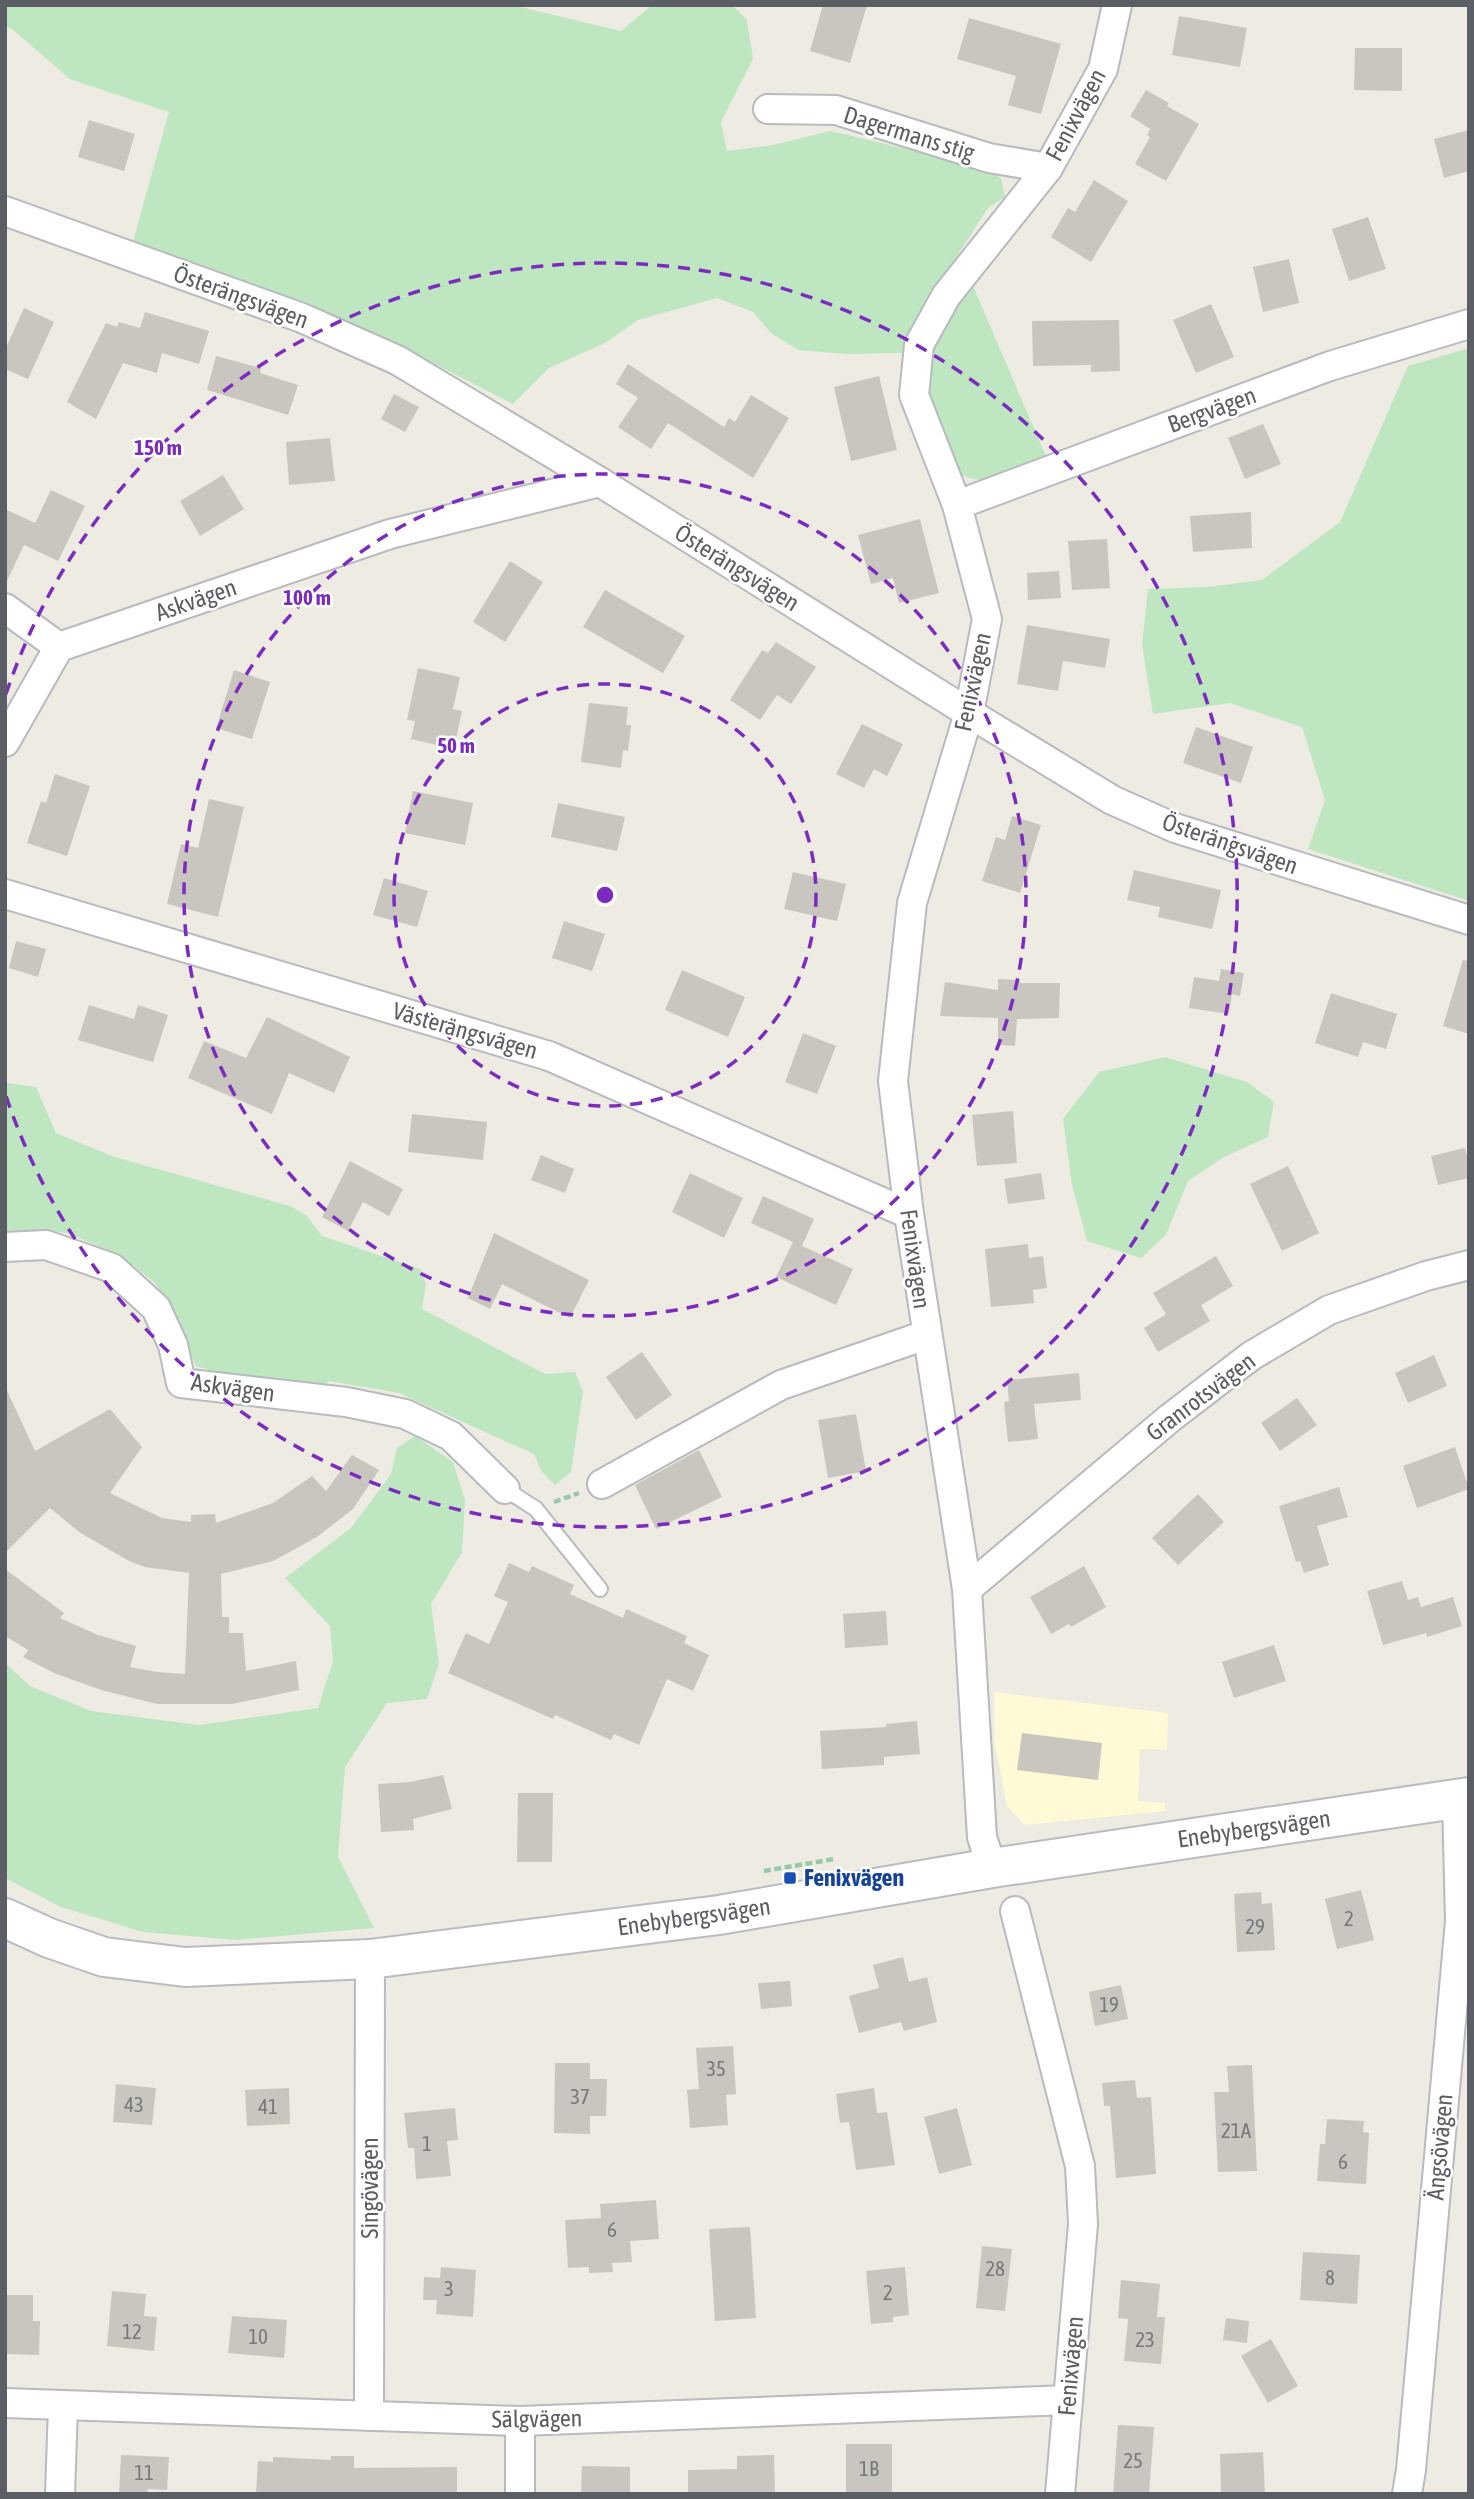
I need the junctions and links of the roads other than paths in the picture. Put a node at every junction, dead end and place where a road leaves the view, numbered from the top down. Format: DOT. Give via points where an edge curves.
graph roads {
  1 [pos="1117,5"];
  2 [pos="768,109"];
  3 [pos="1048,168"];
  4 [pos="5,211"];
  5 [pos="1469,324"];
  6 [pos="600,482"];
  7 [pos="957,505"];
  8 [pos="5,608"];
  9 [pos="59,647"];
  10 [pos="969,713"];
  11 [pos="5,742"];
  12 [pos="5,894"];
  13 [pos="1469,920"];
  14 [pos="909,1214"];
  15 [pos="5,1247"];
  16 [pos="1469,1265"];
  17 [pos="926,1335"];
  18 [pos="602,1484"];
  19 [pos="505,1489"];
  20 [pos="600,1589"];
  21 [pos="967,1589"];
  22 [pos="1463,1798"];
  23 [pos="992,1868"];
  24 [pos="1015,1911"];
  25 [pos="5,1918"];
  26 [pos="370,1959"];
  27 [pos="1068,2400"];
  28 [pos="5,2403"];
  29 [pos="63,2407"];
  30 [pos="369,2416"];
  31 [pos="520,2421"];
  32 [pos="60,2494"];
  33 [pos="520,2494"];
  34 [pos="1060,2494"];
  35 [pos="1407,2494"];
  1 -- 3 [label="street, Fenixvägen" via="1103,69"];
  2 -- 3 [label="street, Dagermans stig" via="836,110 989,158"];
  3 -- 7 [label="street, Fenixvägen" via="946,296 919,345 914,395"];
  4 -- 6 [label="street, Österängsvägen" via="302,318 397,360"];
  5 -- 7 [label="street, Bergvägen" via="1330,366"];
  6 -- 9 [label="street, Askvägen" via="390,534"];
  6 -- 10 [label="street, Österängsvägen"];
  7 -- 10 [label="street, Fenixvägen" via="987,619"];
  8 -- 9 [label="street"];
  9 -- 11 [label="street"];
  10 -- 13 [label="street, Österängsvägen" via="1112,800 1175,828"];
  10 -- 14 [label="street, Fenixvägen" via="912,903 893,1081"];
  12 -- 14 [label="street, Västerängsvägen" via="549,1056"];
  14 -- 17 [label="street, Fenixvägen"];
  15 -- 19 [label="street, Askvägen" via="46,1245 112,1268 156,1308 173,1345 181,1383 346,1402 405,1414 451,1436"];
  16 -- 21 [label="street, Granrotsvägen" via="1329,1310 1251,1356"];
  17 -- 18 [label="street, Fenixvägen" via="781,1385"];
  17 -- 21 [label="street, Fenixvägen"];
  19 -- 20 [label="lane" via="536,1509"];
  21 -- 23 [label="street, Fenixvägen" via="982,1837"];
  22 -- 23 [label="main road, Enebybergsvägen"];
  22 -- 35 [label="street, Ängsövägen" via="1460,1921"];
  23 -- 26 [label="main road, Enebybergsvägen" via="719,1915"];
  24 -- 27 [label="street, Fenixvägen" via="1080,2166 1083,2224"];
  25 -- 26 [label="main road, Enebybergsvägen" via="104,1957 185,1967"];
  26 -- 30 [label="street, Singövägen"];
  27 -- 31 [label="street, Sälgvägen"];
  27 -- 34 [label="street, Fenixvägen"];
  28 -- 29 [label="street, Sälgvägen"];
  29 -- 30 [label="street, Sälgvägen"];
  29 -- 32 [label="street"];
  30 -- 31 [label="street, Sälgvägen"];
  31 -- 33 [label="street"];
}
